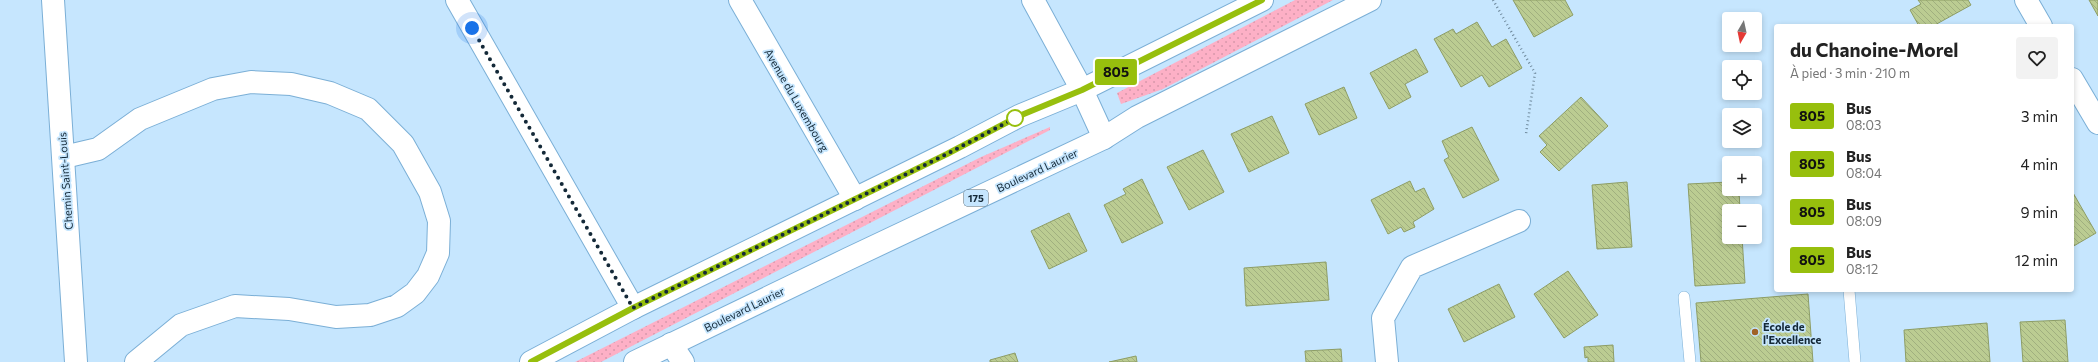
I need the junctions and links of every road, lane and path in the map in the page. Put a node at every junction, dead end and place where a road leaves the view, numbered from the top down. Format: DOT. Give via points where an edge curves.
graph roads {
  1 [pos="54,0"];
  2 [pos="457,0"];
  3 [pos="740,0"];
  4 [pos="1033,0"];
  5 [pos="1262,0"];
  6 [pos="1370,0"];
  7 [pos="1493,0"];
  8 [pos="2026,0"];
  9 [pos="2040,24"];
  10 [pos="2074,82"];
  11 [pos="1082,90"];
  12 [pos="2098,124"];
  13 [pos="1526,134"];
  14 [pos="1104,138"];
  15 [pos="64,157"];
  16 [pos="855,199"];
  17 [pos="1519,221"];
  18 [pos="1849,292"];
  19 [pos="1684,298"];
  20 [pos="633,308"];
  21 [pos="671,344"];
  22 [pos="76,362"];
  23 [pos="136,362"];
  24 [pos="531,362"];
  25 [pos="635,362"];
  26 [pos="683,362"];
  27 [pos="1387,362"];
  28 [pos="1690,362"];
  29 [pos="1855,362"];
  1 -- 15 [label="street, Chemin Saint-Louis"];
  2 -- 20 [label="street"];
  3 -- 16 [label="street, Avenue du Luxembourg"];
  4 -- 11 [label="street"];
  5 -- 11 [label="street"];
  6 -- 14 [label="street, Boulevard Laurier / 175" via="1137,117"];
  7 -- 13 [label="path" via="1535,73"];
  8 -- 9 [label="street"];
  10 -- 12 [label="street"];
  11 -- 14 [label="street"];
  11 -- 16 [label="street" via="1019,116"];
  14 -- 21 [label="street, Boulevard Laurier / 175"];
  15 -- 22 [label="street, Chemin Saint-Louis"];
  15 -- 23 [label="street" via="98,149 140,119 214,89 251,82 291,84 330,93 368,109 403,144 430,192 439,221 438,253 428,276 415,293 397,306 370,315 336,318 289,309 235,306 181,325"];
  16 -- 20 [label="street"];
  17 -- 27 [label="street" via="1412,267 1383,318"];
  18 -- 29 [label="lane"];
  19 -- 28 [label="lane"];
  20 -- 24 [label="street"];
  21 -- 25 [label="street, Boulevard Laurier / 175"];
  21 -- 26 [label="street"];
}
